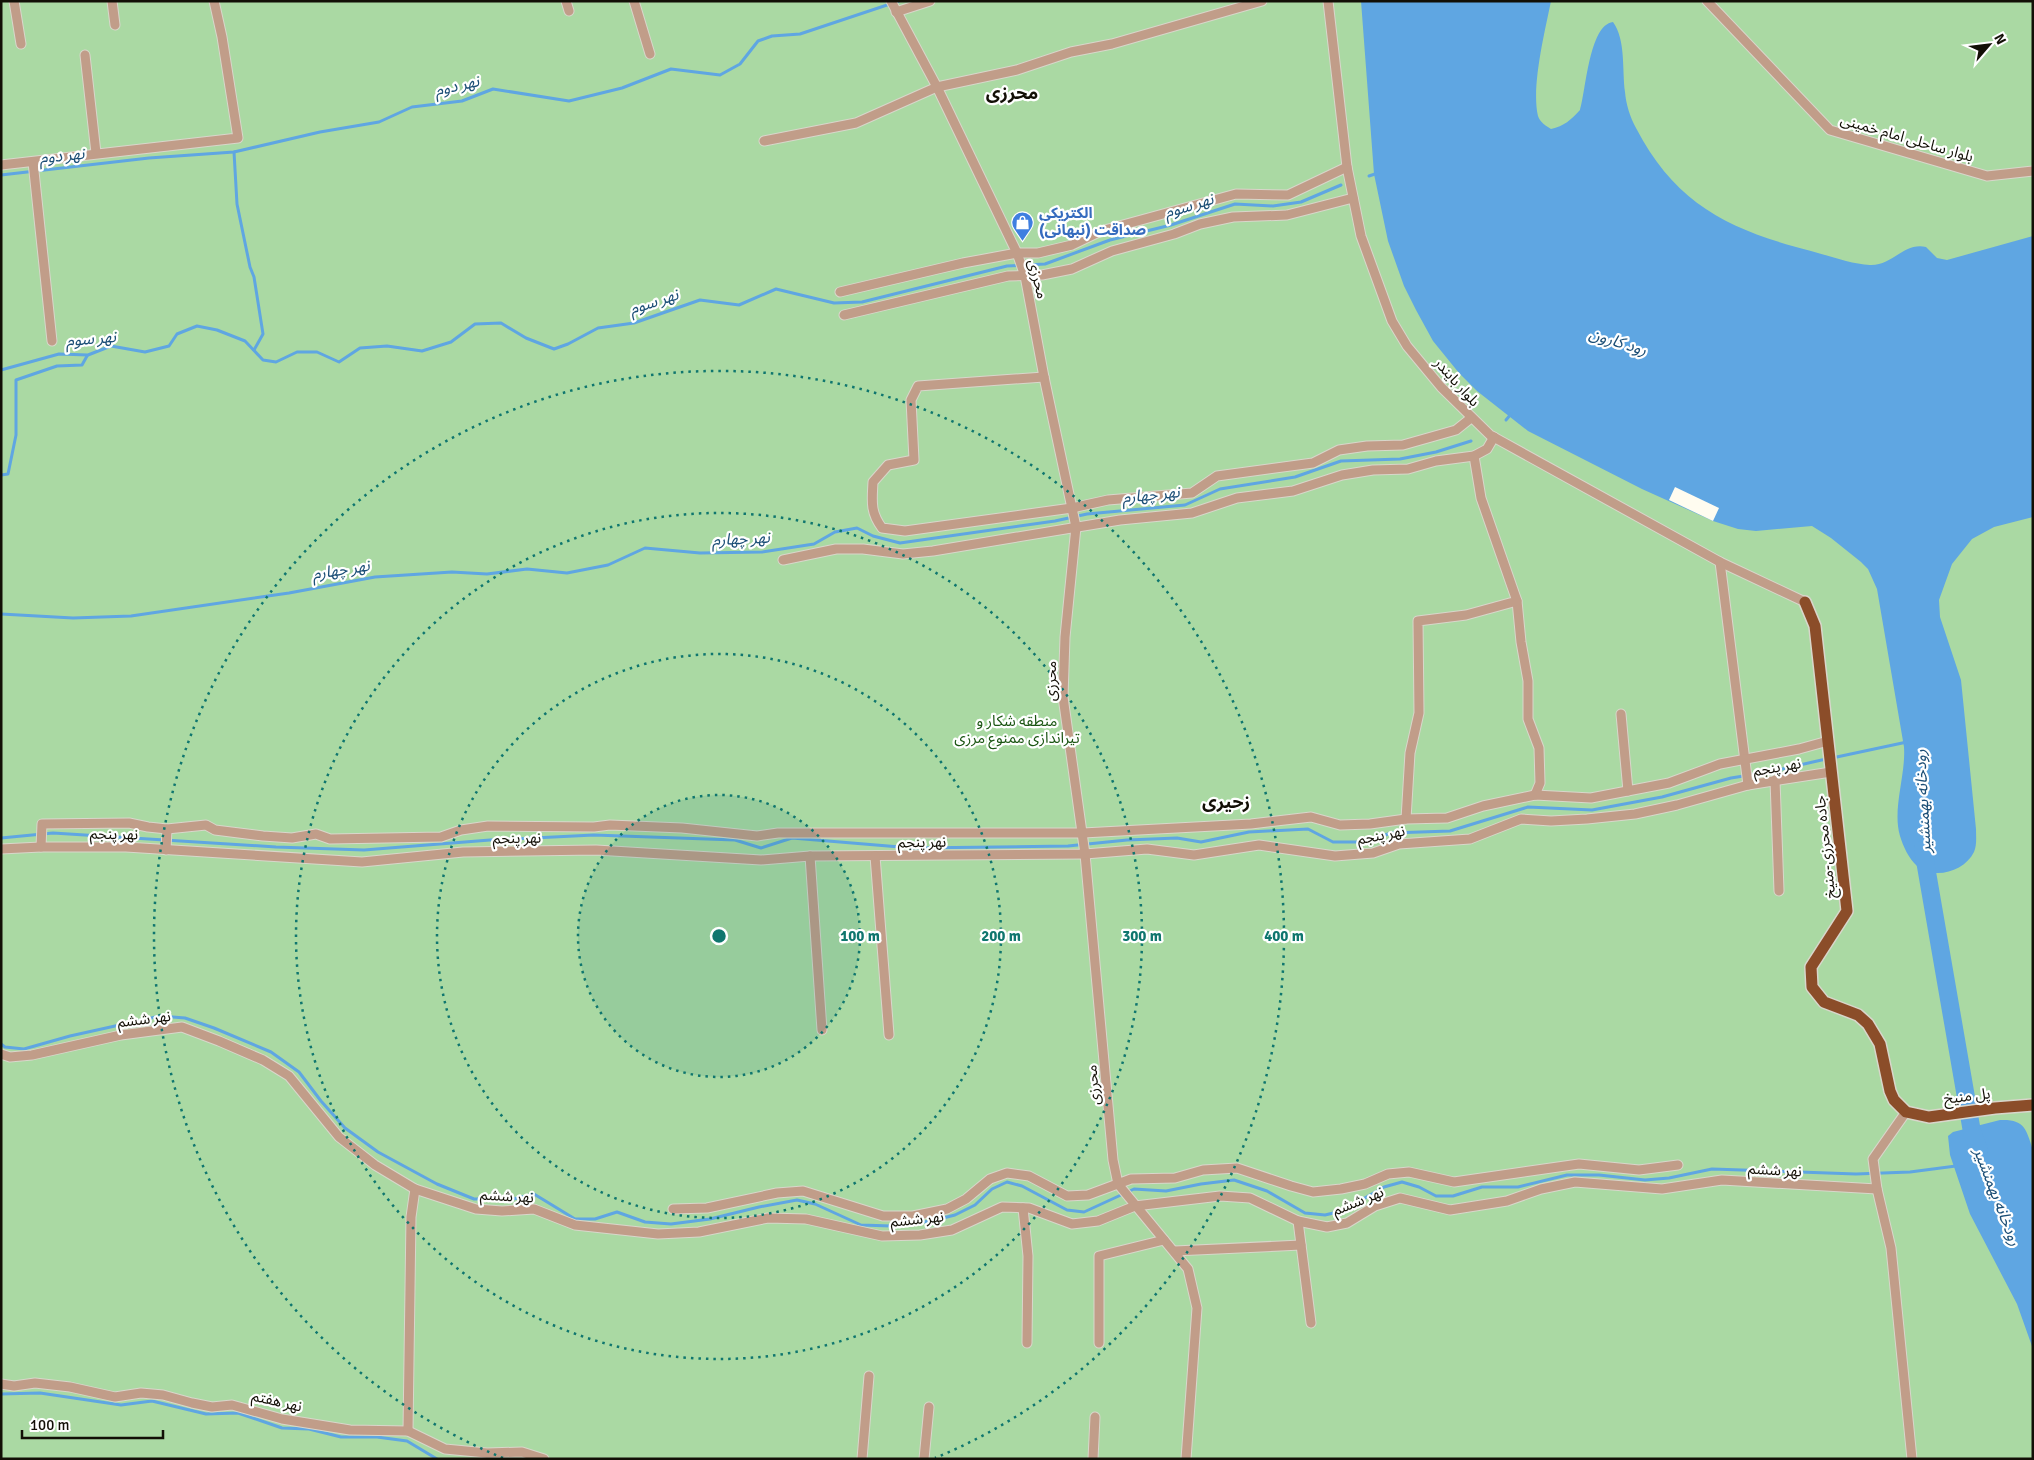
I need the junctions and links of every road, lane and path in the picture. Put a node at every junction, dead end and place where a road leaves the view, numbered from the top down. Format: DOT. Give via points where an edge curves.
graph roads {
  1 [pos="14,1"];
  2 [pos="112,1"];
  3 [pos="214,1"];
  4 [pos="566,1"];
  5 [pos="634,1"];
  6 [pos="930,1"];
  7 [pos="1262,1"];
  8 [pos="1328,1"];
  9 [pos="1707,1"];
  10 [pos="893,7"];
  11 [pos="569,11"];
  12 [pos="115,25"];
  13 [pos="21,44"];
  14 [pos="650,54"];
  15 [pos="85,55"];
  16 [pos="937,87"];
  17 [pos="764,141"];
  18 [pos="96,153"];
  19 [pos="34,164"];
  20 [pos="1,165"];
  21 [pos="1347,166"];
  22 [pos="2033,171"];
  23 [pos="1353,198"];
  24 [pos="1019,256"];
  25 [pos="1024,273"];
  26 [pos="840,292"];
  27 [pos="844,315"];
  28 [pos="52,341"];
  29 [pos="1044,377"];
  30 [pos="1471,418"];
  31 [pos="1494,437"];
  32 [pos="1474,456"];
  33 [pos="1072,510"];
  34 [pos="1075,524"];
  35 [pos="783,560"];
  36 [pos="1720,562"];
  37 [pos="1517,601"];
  38 [pos="1805,602"];
  39 [pos="1621,714"];
  40 [pos="1828,746"];
  41 [pos="1744,759"];
  42 [pos="1831,769"];
  43 [pos="1775,780"];
  44 [pos="1748,783"];
  45 [pos="1628,790"];
  46 [pos="1535,795"];
  47 [pos="1406,819"];
  48 [pos="167,831"];
  49 [pos="1083,836"];
  50 [pos="42,844"];
  51 [pos="166,847"];
  52 [pos="1,849"];
  53 [pos="1085,853"];
  54 [pos="810,856"];
  55 [pos="875,856"];
  56 [pos="1779,891"];
  57 [pos="822,1030"];
  58 [pos="889,1035"];
  59 [pos="1,1054"];
  60 [pos="2033,1105"];
  61 [pos="1906,1112"];
  62 [pos="1678,1165"];
  63 [pos="1876,1185"];
  64 [pos="1120,1186"];
  65 [pos="415,1189"];
  66 [pos="1133,1203"];
  67 [pos="1023,1208"];
  68 [pos="673,1209"];
  69 [pos="1298,1221"];
  70 [pos="1164,1240"];
  71 [pos="1301,1245"];
  72 [pos="1174,1251"];
  73 [pos="1311,1323"];
  74 [pos="1027,1342"];
  75 [pos="1099,1343"];
  76 [pos="869,1376"];
  77 [pos="1,1384"];
  78 [pos="929,1407"];
  79 [pos="1096,1417"];
  80 [pos="408,1431"];
  81 [pos="544,1459"];
  82 [pos="862,1459"];
  83 [pos="924,1459"];
  84 [pos="1093,1459"];
  85 [pos="1186,1459"];
  86 [pos="1912,1459"];
  1 -- 13 [label="street"];
  2 -- 12 [label="street"];
  3 -- 18 [label="street" via="238,138"];
  4 -- 11 [label="street"];
  5 -- 14 [label="street"];
  6 -- 10 [label="street"];
  7 -- 16 [label="street" via="1112,44 1071,52 1017,70"];
  8 -- 21 [label="street, بلوار بایندر"];
  9 -- 22 [label="street, بلوار ساحلی امام خمینی" via="1830,130 1987,176"];
  10 -- 16 [label="street, محرزی"];
  15 -- 18 [label="street"];
  16 -- 17 [label="street" via="856,123"];
  16 -- 24 [label="street, محرزی"];
  18 -- 19 [label="street"];
  19 -- 20 [label="street"];
  19 -- 28 [label="street"];
  21 -- 23 [label="street, بلوار بایندر"];
  21 -- 24 [label="street" via="1288,195 1236,194 1102,231 1072,245"];
  23 -- 25 [label="street" via="1287,215 1233,217 1200,224 1112,251 1072,269 1042,275"];
  23 -- 30 [label="street, بلوار بایندر" via="1361,236 1392,321 1407,346"];
  24 -- 25 [label="street, محرزی"];
  24 -- 26 [label="street" via="963,263"];
  25 -- 27 [label="street"];
  25 -- 29 [label="street, محرزی"];
  29 -- 33 [label="street, محرزی"];
  29 -- 33 [label="street" via="918,386 911,400 914,460 888,465 873,482 874,518 882,528 905,531"];
  30 -- 31 [label="street, بلوار بایندر"];
  30 -- 33 [label="street" via="1456,430 1404,446 1339,450 1313,463 1217,476 1192,493 1108,500"];
  31 -- 32 [label="street" via="1487,450"];
  31 -- 36 [label="street, بلوار بایندر"];
  32 -- 34 [label="street" via="1436,460 1408,469 1342,475 1293,491 1237,498 1192,514"];
  32 -- 37 [label="street" via="1481,498"];
  33 -- 34 [label="street, محرزی"];
  34 -- 35 [label="street" via="933,551 903,554 836,549"];
  34 -- 49 [label="street, محرزی" via="1064,637 1063,697"];
  36 -- 38 [label="street, بلوار بایندر"];
  36 -- 41 [label="street"];
  37 -- 46 [label="street" via="1528,681 1528,719 1539,748 1540,783"];
  37 -- 47 [label="street" via="1466,615 1418,621 1419,713 1410,753"];
  38 -- 40 [label="main road" via="1815,626"];
  39 -- 45 [label="street"];
  40 -- 41 [label="street, نهر پنجم"];
  40 -- 42 [label="main road, جاده محرزی-منیخ"];
  41 -- 44 [label="street"];
  41 -- 45 [label="street, نهر پنجم" via="1720,764 1669,783"];
  42 -- 43 [label="street, نهر پنجم"];
  42 -- 61 [label="main road, جاده محرزی-منیخ" via="1847,911 1811,967 1812,987 1824,1002 1858,1015 1868,1024 1880,1044 1890,1091"];
  43 -- 44 [label="street, نهر پنجم"];
  43 -- 56 [label="street"];
  44 -- 53 [label="street, نهر پنجم" via="1635,814 1587,819 1521,819 1470,839 1398,844 1373,853 1335,856 1259,845 1194,855 1148,849"];
  45 -- 46 [label="street, نهر پنجم" via="1591,798"];
  46 -- 47 [label="street, نهر پنجم" via="1483,806 1447,818"];
  47 -- 49 [label="street, نهر پنجم" via="1340,825 1311,817"];
  48 -- 49 [label="street, نهر پنجم" via="206,825 215,830 263,836 292,838 316,834 330,839 441,837 488,826 610,825 757,836 778,833"];
  48 -- 50 [label="street, نهر پنجم" via="129,823 42,824"];
  48 -- 51 [label="street"];
  49 -- 53 [label="street, محرزی"];
  50 -- 51 [label="street, نهر پنجم"];
  50 -- 52 [label="street, نهر پنجم"];
  51 -- 54 [label="street, نهر پنجم" via="362,862 463,852 596,850 761,860"];
  53 -- 55 [label="street, نهر پنجم"];
  53 -- 64 [label="street, محرزی" via="1114,1160"];
  54 -- 55 [label="street, نهر پنجم"];
  54 -- 57 [label="street"];
  55 -- 58 [label="street"];
  59 -- 65 [label="street, نهر ششم" via="10,1057 32,1055 121,1035 182,1028 263,1060 289,1076 339,1137 375,1165"];
  60 -- 61 [label="main road, پل منیخ" via="1929,1117"];
  61 -- 63 [label="street" via="1872,1159"];
  62 -- 64 [label="street" via="1639,1170 1579,1164 1454,1182 1409,1172 1388,1174 1341,1190 1313,1192 1237,1168 1203,1170 1175,1178 1130,1179"];
  63 -- 69 [label="street, نهر ششم" via="1722,1180 1662,1189 1575,1182 1507,1201 1450,1210 1400,1198 1375,1206 1347,1223 1327,1227"];
  63 -- 86 [label="street" via="1891,1248"];
  64 -- 66 [label="street, محرزی"];
  64 -- 68 [label="street" via="1088,1195 1067,1196 1029,1176 1007,1173 990,1179 966,1199 947,1209 913,1216 883,1216 803,1191 777,1193 707,1208"];
  65 -- 67 [label="street, نهر ششم" via="476,1209 534,1208 576,1225 658,1234 699,1232 768,1218 806,1219 882,1236 920,1236 952,1230 1002,1207"];
  65 -- 80 [label="street"];
  66 -- 67 [label="street, نهر ششم" via="1098,1221 1072,1224"];
  66 -- 69 [label="street, نهر ششم" via="1220,1196 1250,1198"];
  66 -- 70 [label="street, محرزی"];
  67 -- 74 [label="street" via="1028,1256"];
  69 -- 71 [label="street"];
  70 -- 72 [label="street, محرزی"];
  70 -- 75 [label="street" via="1099,1256"];
  71 -- 72 [label="street"];
  71 -- 73 [label="street"];
  72 -- 85 [label="street, محرزی" via="1188,1269 1197,1308"];
  76 -- 82 [label="street"];
  77 -- 80 [label="street, نهر هفتم" via="35,1383 115,1397 141,1393 163,1395 212,1407 232,1405 350,1430"];
  78 -- 83 [label="street"];
  79 -- 84 [label="street"];
  80 -- 81 [label="street, نهر هفتم" via="445,1449 522,1452"];
}
